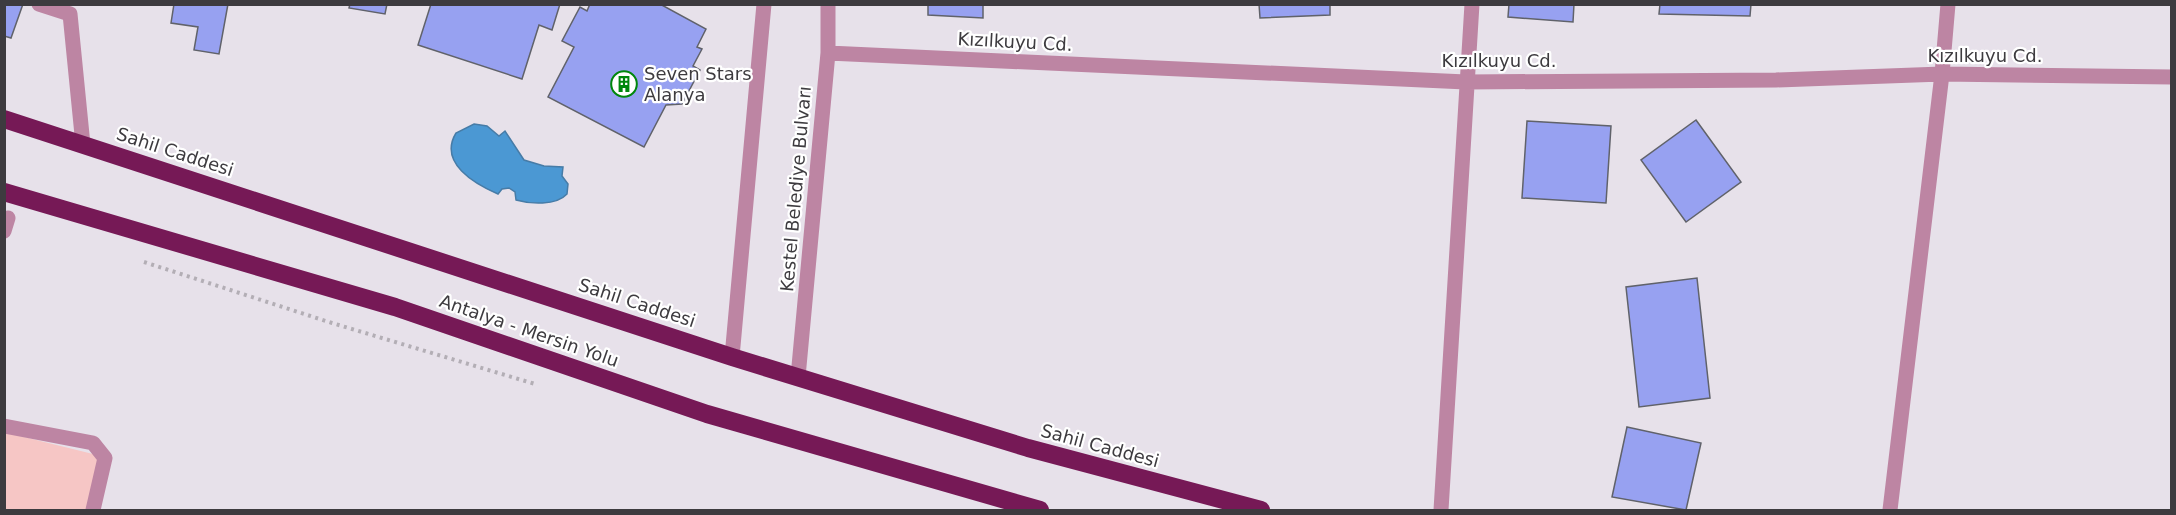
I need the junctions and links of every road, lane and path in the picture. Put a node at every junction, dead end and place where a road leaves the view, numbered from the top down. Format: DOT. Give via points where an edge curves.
graph roads {
  1 [pos="39,4"];
  2 [pos="764,4"];
  3 [pos="828,4"];
  4 [pos="1472,4"];
  5 [pos="1948,4"];
  6 [pos="71,9"];
  7 [pos="828,52"];
  8 [pos="1942,74"];
  9 [pos="2172,77"];
  10 [pos="1466,82"];
  11 [pos="4,119"];
  12 [pos="83,145"];
  13 [pos="4,192"];
  14 [pos="142,261"];
  15 [pos="732,357"];
  16 [pos="798,377"];
  17 [pos="536,384"];
  18 [pos="4,426"];
  19 [pos="93,510"];
  20 [pos="1040,510"];
  21 [pos="1261,510"];
  22 [pos="1441,510"];
  23 [pos="1890,510"];
  1 -- 6 [label="street"];
  2 -- 15 [label="street"];
  3 -- 7 [label="street, Kestel Belediye Bulvarı"];
  4 -- 10 [label="street"];
  5 -- 8 [label="street"];
  6 -- 12 [label="street"];
  7 -- 10 [label="street, Kızılkuyu Cd."];
  7 -- 16 [label="street, Kestel Belediye Bulvarı"];
  8 -- 9 [label="street, Kızılkuyu Cd."];
  8 -- 10 [label="street, Kızılkuyu Cd." via="1776,80"];
  8 -- 23 [label="street"];
  10 -- 22 [label="street"];
  11 -- 12 [label="highway, Sahil Caddesi"];
  12 -- 15 [label="highway, Sahil Caddesi"];
  13 -- 20 [label="highway, Antalya - Mersin Yolu" via="395,307 707,414"];
  14 -- 17 [label="path"];
  15 -- 16 [label="highway, Sahil Caddesi"];
  16 -- 21 [label="highway, Sahil Caddesi" via="1028,448"];
  18 -- 19 [label="street" via="93,443 105,459"];
}
